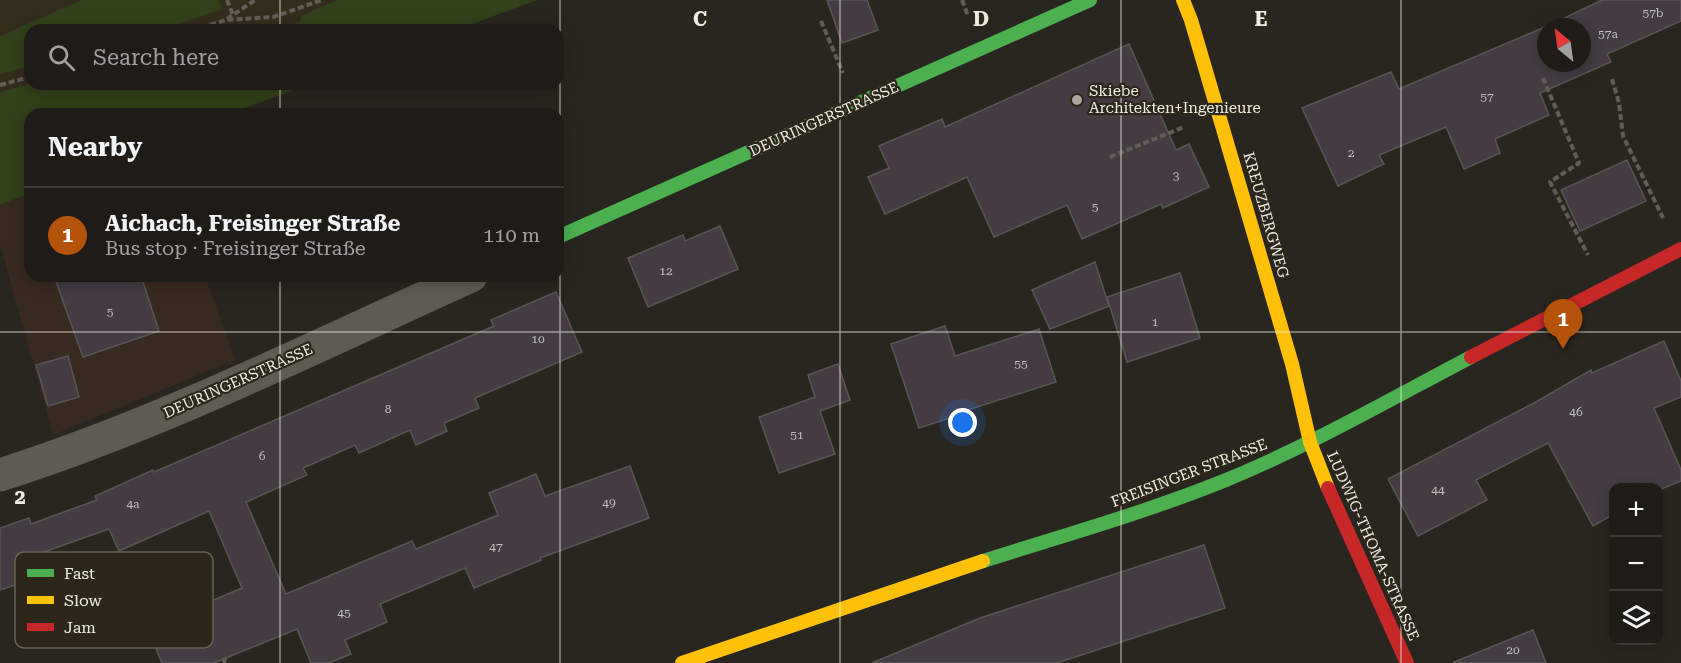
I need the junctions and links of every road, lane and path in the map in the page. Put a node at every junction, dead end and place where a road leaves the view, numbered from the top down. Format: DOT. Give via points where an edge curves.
graph roads {
  1 [pos="227,0"];
  2 [pos="255,0"];
  3 [pos="322,0"];
  4 [pos="1090,0"];
  5 [pos="1183,0"];
  6 [pos="233,15"];
  7 [pos="226,20"];
  8 [pos="821,21"];
  9 [pos="213,24"];
  10 [pos="1543,78"];
  11 [pos="24,79"];
  12 [pos="1612,79"];
  13 [pos="0,85"];
  14 [pos="856,104"];
  15 [pos="1219,113"];
  16 [pos="1110,157"];
  17 [pos="564,234"];
  18 [pos="1680,250"];
  19 [pos="458,282"];
  20 [pos="1605,287"];
  21 [pos="1310,442"];
  22 [pos="0,475"];
  23 [pos="682,663"];
  24 [pos="1407,663"];
  1 -- 6 [label="path"];
  2 -- 6 [label="path"];
  3 -- 7 [label="path" via="273,17"];
  4 -- 14 [label="street, DEURINGERSTRASSE"];
  5 -- 15 [label="street, KREUZBERGWEG"];
  6 -- 7 [label="path"];
  7 -- 9 [label="path"];
  8 -- 14 [label="path"];
  10 -- 20 [label="path" via="1579,163 1550,182"];
  11 -- 13 [label="path"];
  12 -- 18 [label="path" via="1623,136"];
  14 -- 17 [label="street, DEURINGERSTRASSE"];
  15 -- 16 [label="path"];
  15 -- 21 [label="street, KREUZBERGWEG" via="1292,364"];
  18 -- 20 [label="street, FREISINGER STRASSE"];
  19 -- 22 [label="street, DEURINGERSTRASSE" via="135,427"];
  20 -- 21 [label="street, FREISINGER STRASSE"];
  21 -- 23 [label="street, FREISINGER STRASSE" via="1156,507 944,573"];
  21 -- 24 [label="street, LUDWIG-THOMA-STRASSE"];
}
